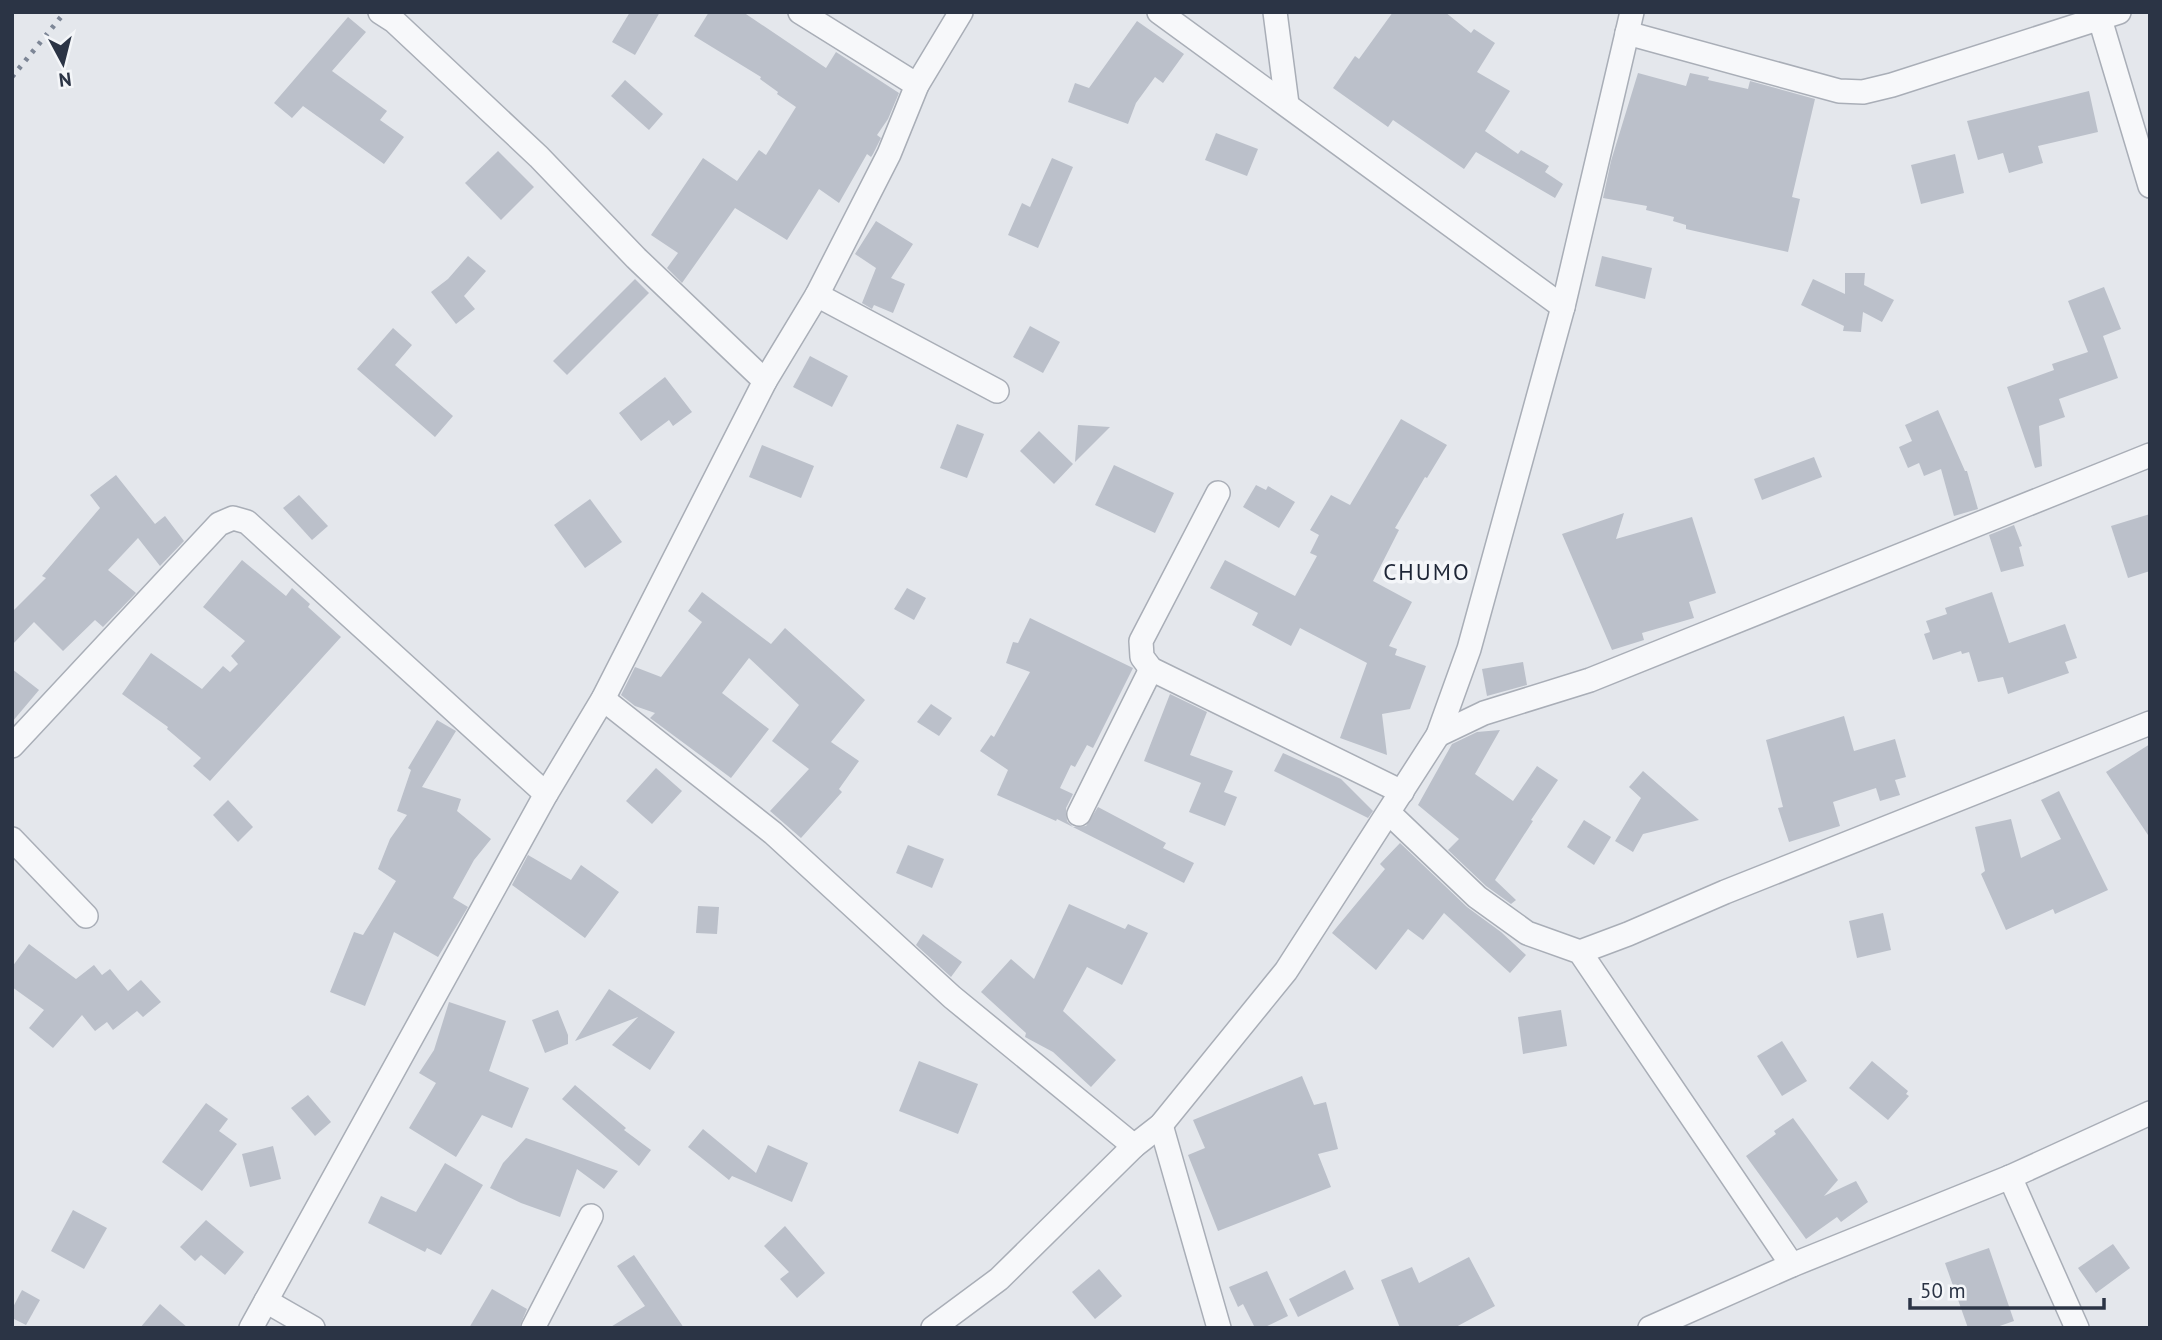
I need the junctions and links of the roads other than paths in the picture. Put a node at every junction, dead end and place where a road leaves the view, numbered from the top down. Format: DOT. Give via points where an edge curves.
graph roads {
  1 [pos="380,12"];
  2 [pos="800,12"];
  3 [pos="961,12"];
  4 [pos="1159,12"];
  5 [pos="1275,12"];
  6 [pos="2110,16"];
  7 [pos="1629,23"];
  8 [pos="917,85"];
  9 [pos="1287,104"];
  10 [pos="2150,186"];
  11 [pos="817,295"];
  12 [pos="1563,307"];
  13 [pos="765,381"];
  14 [pos="998,391"];
  15 [pos="2150,455"];
  16 [pos="1218,493"];
  17 [pos="1151,669"];
  18 [pos="603,699"];
  19 [pos="2150,723"];
  20 [pos="1438,735"];
  21 [pos="12,746"];
  22 [pos="1402,792"];
  23 [pos="546,794"];
  24 [pos="1389,813"];
  25 [pos="1079,814"];
  26 [pos="12,839"];
  27 [pos="86,916"];
  28 [pos="1580,952"];
  29 [pos="2150,1114"];
  30 [pos="1161,1125"];
  31 [pos="1134,1146"];
  32 [pos="2010,1177"];
  33 [pos="591,1216"];
  34 [pos="1792,1265"];
  35 [pos="265,1301"];
  36 [pos="251,1328"];
  37 [pos="313,1328"];
  38 [pos="533,1328"];
  39 [pos="933,1328"];
  40 [pos="1219,1328"];
  41 [pos="1650,1328"];
  42 [pos="2077,1328"];
  1 -- 13 [label="street" via="539,157"];
  2 -- 8 [label="street"];
  3 -- 8 [label="street"];
  4 -- 9 [label="street"];
  5 -- 9 [label="street"];
  6 -- 7 [label="street" via="1863,92 1839,91"];
  6 -- 10 [label="street"];
  7 -- 12 [label="street"];
  8 -- 11 [label="street" via="889,154"];
  9 -- 12 [label="street"];
  11 -- 13 [label="street"];
  11 -- 14 [label="street"];
  12 -- 20 [label="street" via="1469,649"];
  13 -- 18 [label="street"];
  15 -- 20 [label="street" via="1590,680 1484,713"];
  16 -- 17 [label="street" via="1141,641 1142,657"];
  17 -- 22 [label="street"];
  17 -- 25 [label="street"];
  18 -- 23 [label="street"];
  18 -- 31 [label="street" via="773,833 952,997"];
  19 -- 28 [label="street"];
  20 -- 22 [label="street"];
  21 -- 23 [label="street" via="219,524 233,518 247,522"];
  22 -- 24 [label="street"];
  23 -- 35 [label="street"];
  24 -- 28 [label="street" via="1477,898 1527,933"];
  24 -- 30 [label="street" via="1286,971"];
  26 -- 27 [label="street"];
  28 -- 34 [label="street"];
  29 -- 32 [label="street"];
  30 -- 31 [label="street"];
  30 -- 40 [label="street"];
  31 -- 39 [label="street" via="999,1279"];
  32 -- 34 [label="street"];
  32 -- 42 [label="street"];
  33 -- 38 [label="street"];
  34 -- 41 [label="street"];
  35 -- 36 [label="street"];
  35 -- 37 [label="street"];
}
